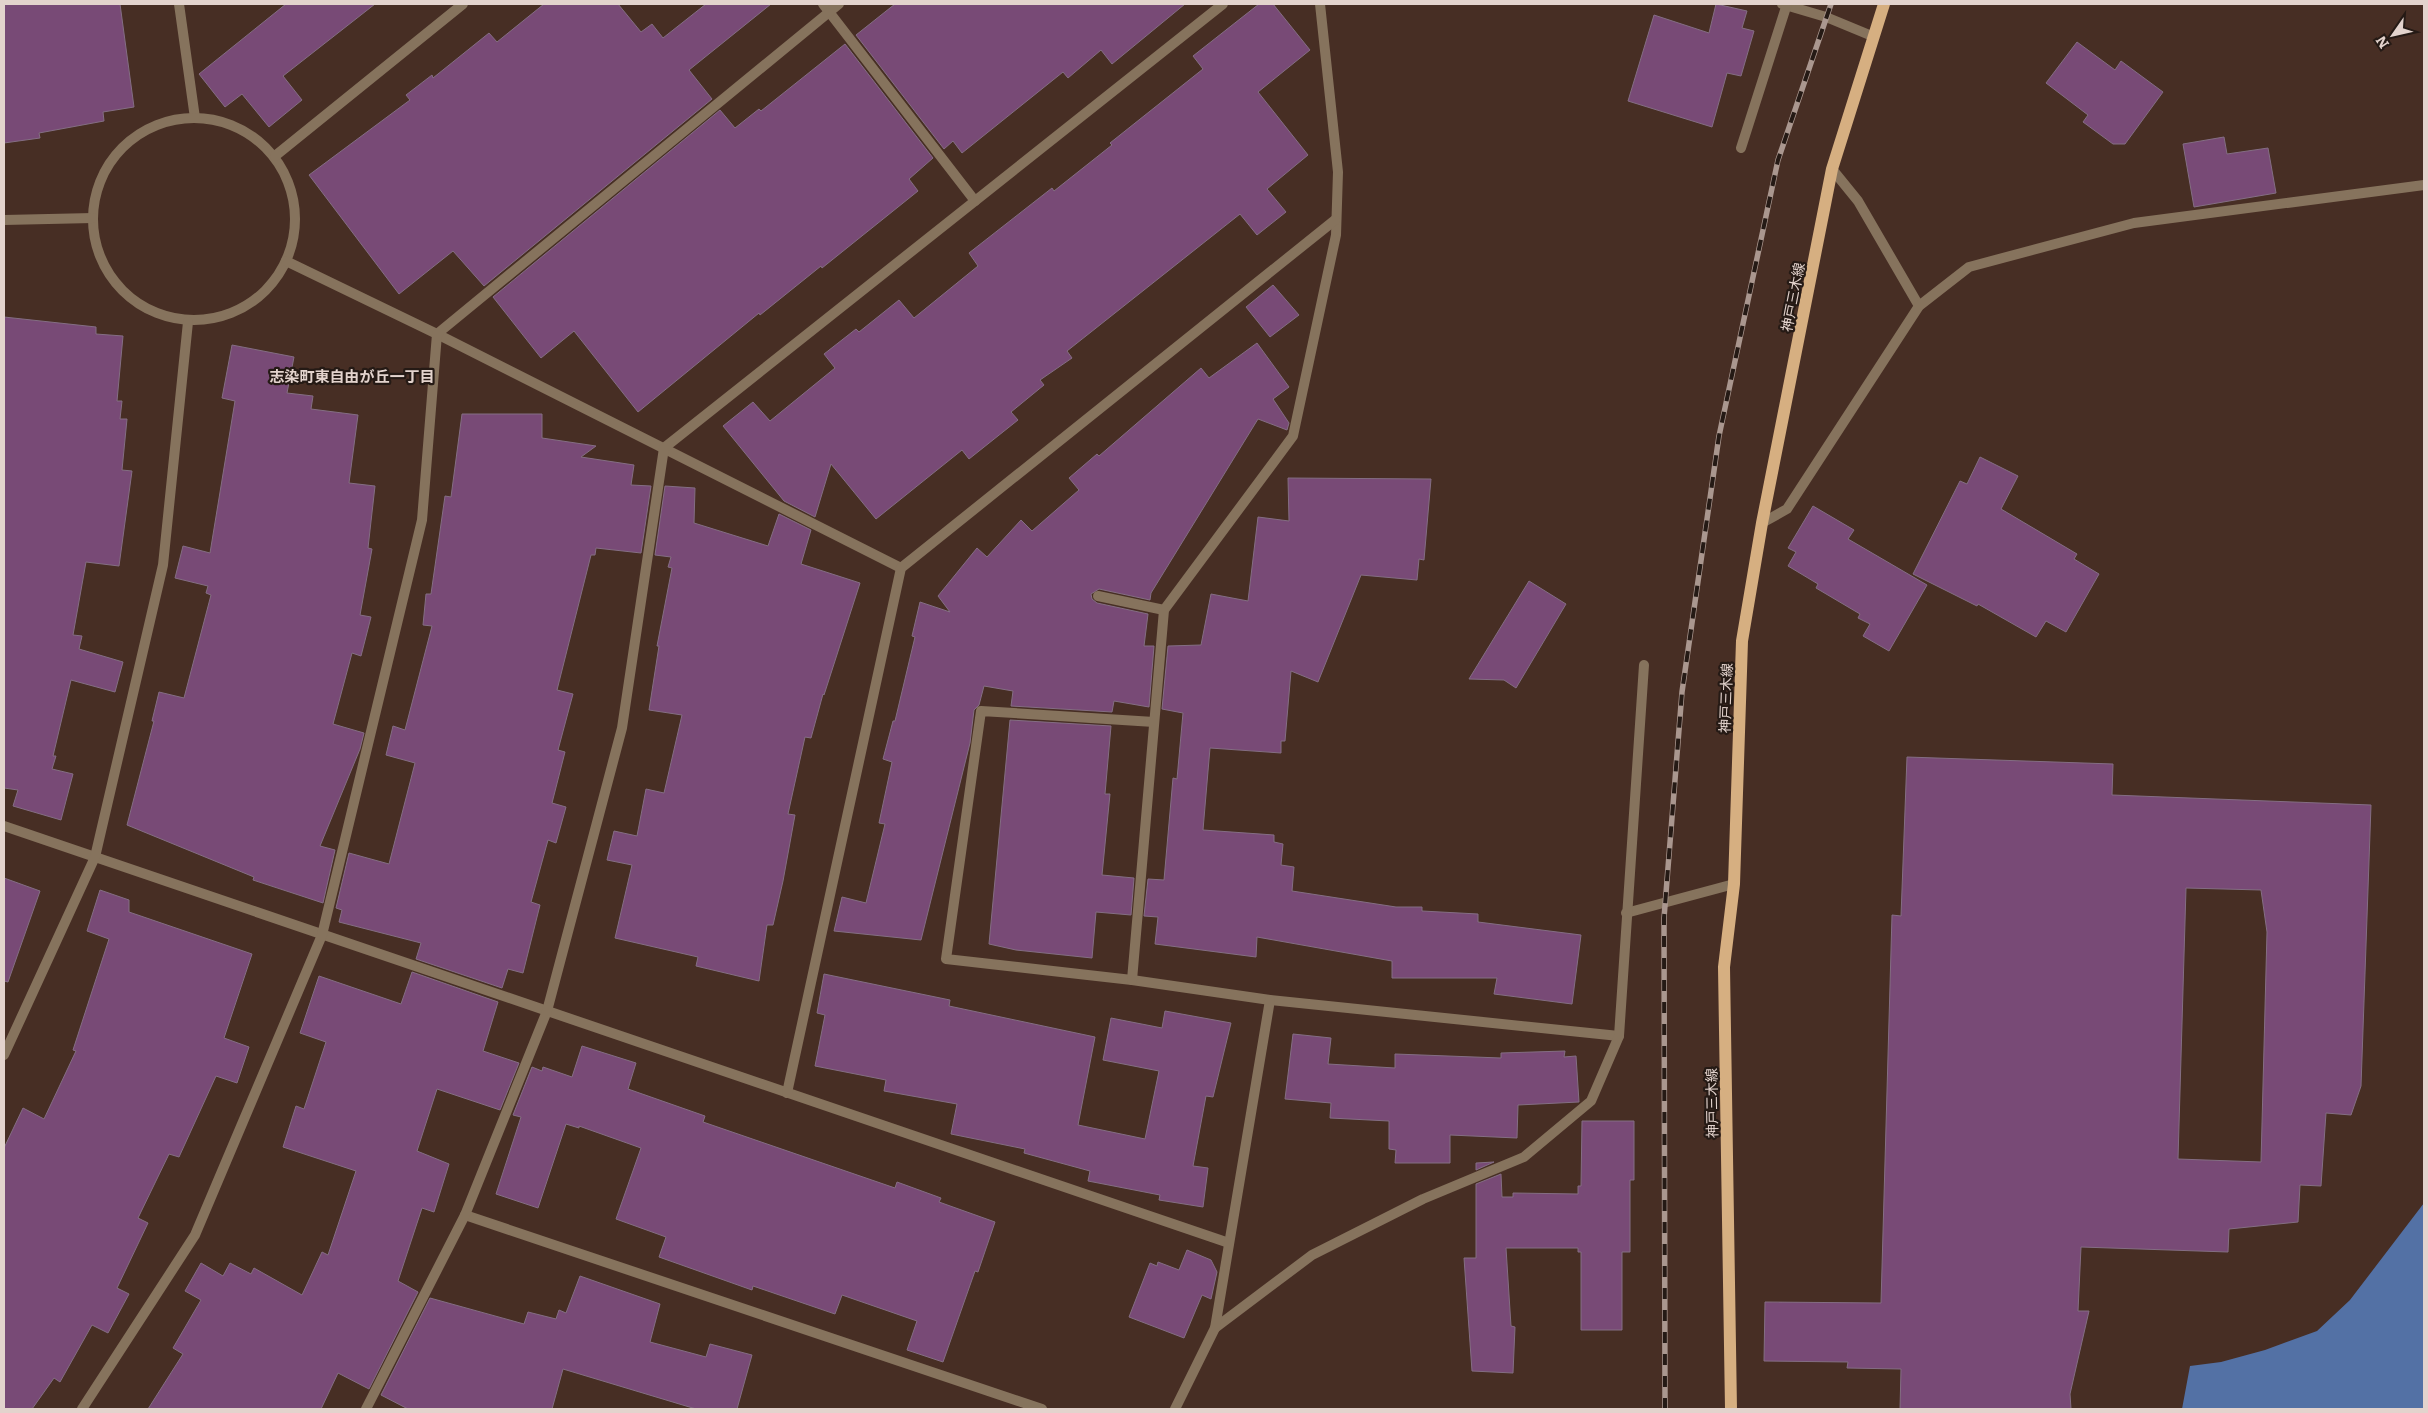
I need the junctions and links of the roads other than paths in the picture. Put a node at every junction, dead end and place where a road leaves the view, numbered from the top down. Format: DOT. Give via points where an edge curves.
graph roads {
  1 [pos="178,4"];
  2 [pos="463,4"];
  3 [pos="839,4"];
  4 [pos="1223,4"];
  5 [pos="1320,4"];
  6 [pos="1785,4"];
  7 [pos="1884,4"];
  8 [pos="826,8"];
  9 [pos="1872,36"];
  10 [pos="195,118"];
  11 [pos="1741,148"];
  12 [pos="275,156"];
  13 [pos="1832,169"];
  14 [pos="2424,185"];
  15 [pos="975,201"];
  16 [pos="93,218"];
  17 [pos="4,220"];
  18 [pos="1335,220"];
  19 [pos="286,261"];
  20 [pos="1919,306"];
  21 [pos="188,322"];
  22 [pos="437,334"];
  23 [pos="664,448"];
  24 [pos="1762,523"];
  25 [pos="901,568"];
  26 [pos="1098,596"];
  27 [pos="1164,610"];
  28 [pos="1644,665"];
  29 [pos="1154,722"];
  30 [pos="4,826"];
  31 [pos="95,857"];
  32 [pos="1734,884"];
  33 [pos="1626,913"];
  34 [pos="322,935"];
  35 [pos="1132,980"];
  36 [pos="1270,1000"];
  37 [pos="547,1011"];
  38 [pos="1619,1036"];
  39 [pos="4,1055"];
  40 [pos="787,1093"];
  41 [pos="465,1215"];
  42 [pos="1229,1243"];
  43 [pos="1215,1328"];
  44 [pos="82,1409"];
  45 [pos="366,1409"];
  46 [pos="1042,1409"];
  47 [pos="1175,1409"];
  48 [pos="1731,1409"];
  1 -- 10 [label="street"];
  2 -- 12 [label="street"];
  3 -- 8 [label="street"];
  4 -- 15 [label="street"];
  5 -- 18 [label="street" via="1338,172"];
  6 -- 9 [label="street"];
  6 -- 11 [label="street"];
  7 -- 9 [label="main road, 神戸三木線"];
  8 -- 15 [label="street"];
  8 -- 22 [label="street"];
  9 -- 13 [label="main road, 神戸三木線"];
  10 -- 12 [label="street" via="218,120 249,134"];
  10 -- 16 [label="street" via="151,126 124,145 103,172 93,205"];
  12 -- 19 [label="street" via="291,186 296,220 291,252"];
  13 -- 20 [label="street" via="1858,202"];
  13 -- 24 [label="main road, 神戸三木線"];
  14 -- 20 [label="street" via="2134,223 1969,267"];
  15 -- 23 [label="street"];
  16 -- 17 [label="street"];
  16 -- 21 [label="street" via="94,239 106,270 127,296 156,314"];
  18 -- 25 [label="street"];
  18 -- 27 [label="street" via="1336,235 1294,436"];
  19 -- 21 [label="street" via="276,282 251,304 221,318"];
  19 -- 22 [label="street"];
  20 -- 24 [label="street" via="1787,509"];
  21 -- 31 [label="street" via="163,565"];
  22 -- 23 [label="street"];
  22 -- 34 [label="street" via="422,520"];
  23 -- 25 [label="street"];
  23 -- 37 [label="street" via="622,728"];
  24 -- 32 [label="main road, 神戸三木線" via="1742,641"];
  25 -- 40 [label="street"];
  26 -- 27 [label="street"];
  27 -- 29 [label="street"];
  28 -- 33 [label="street"];
  29 -- 35 [label="street"];
  29 -- 35 [label="street" via="981,710 946,958"];
  30 -- 31 [label="street"];
  31 -- 34 [label="street"];
  31 -- 39 [label="street"];
  32 -- 33 [label="street"];
  32 -- 48 [label="main road, 神戸三木線" via="1724,967"];
  33 -- 38 [label="street"];
  34 -- 37 [label="street"];
  34 -- 44 [label="street" via="195,1234"];
  35 -- 36 [label="street"];
  36 -- 38 [label="street"];
  36 -- 42 [label="street"];
  37 -- 40 [label="street"];
  37 -- 41 [label="street"];
  38 -- 43 [label="street" via="1591,1101 1524,1157 1423,1199 1312,1255"];
  40 -- 42 [label="street"];
  41 -- 45 [label="street"];
  41 -- 46 [label="street"];
  42 -- 43 [label="street"];
  43 -- 47 [label="street"];
}
